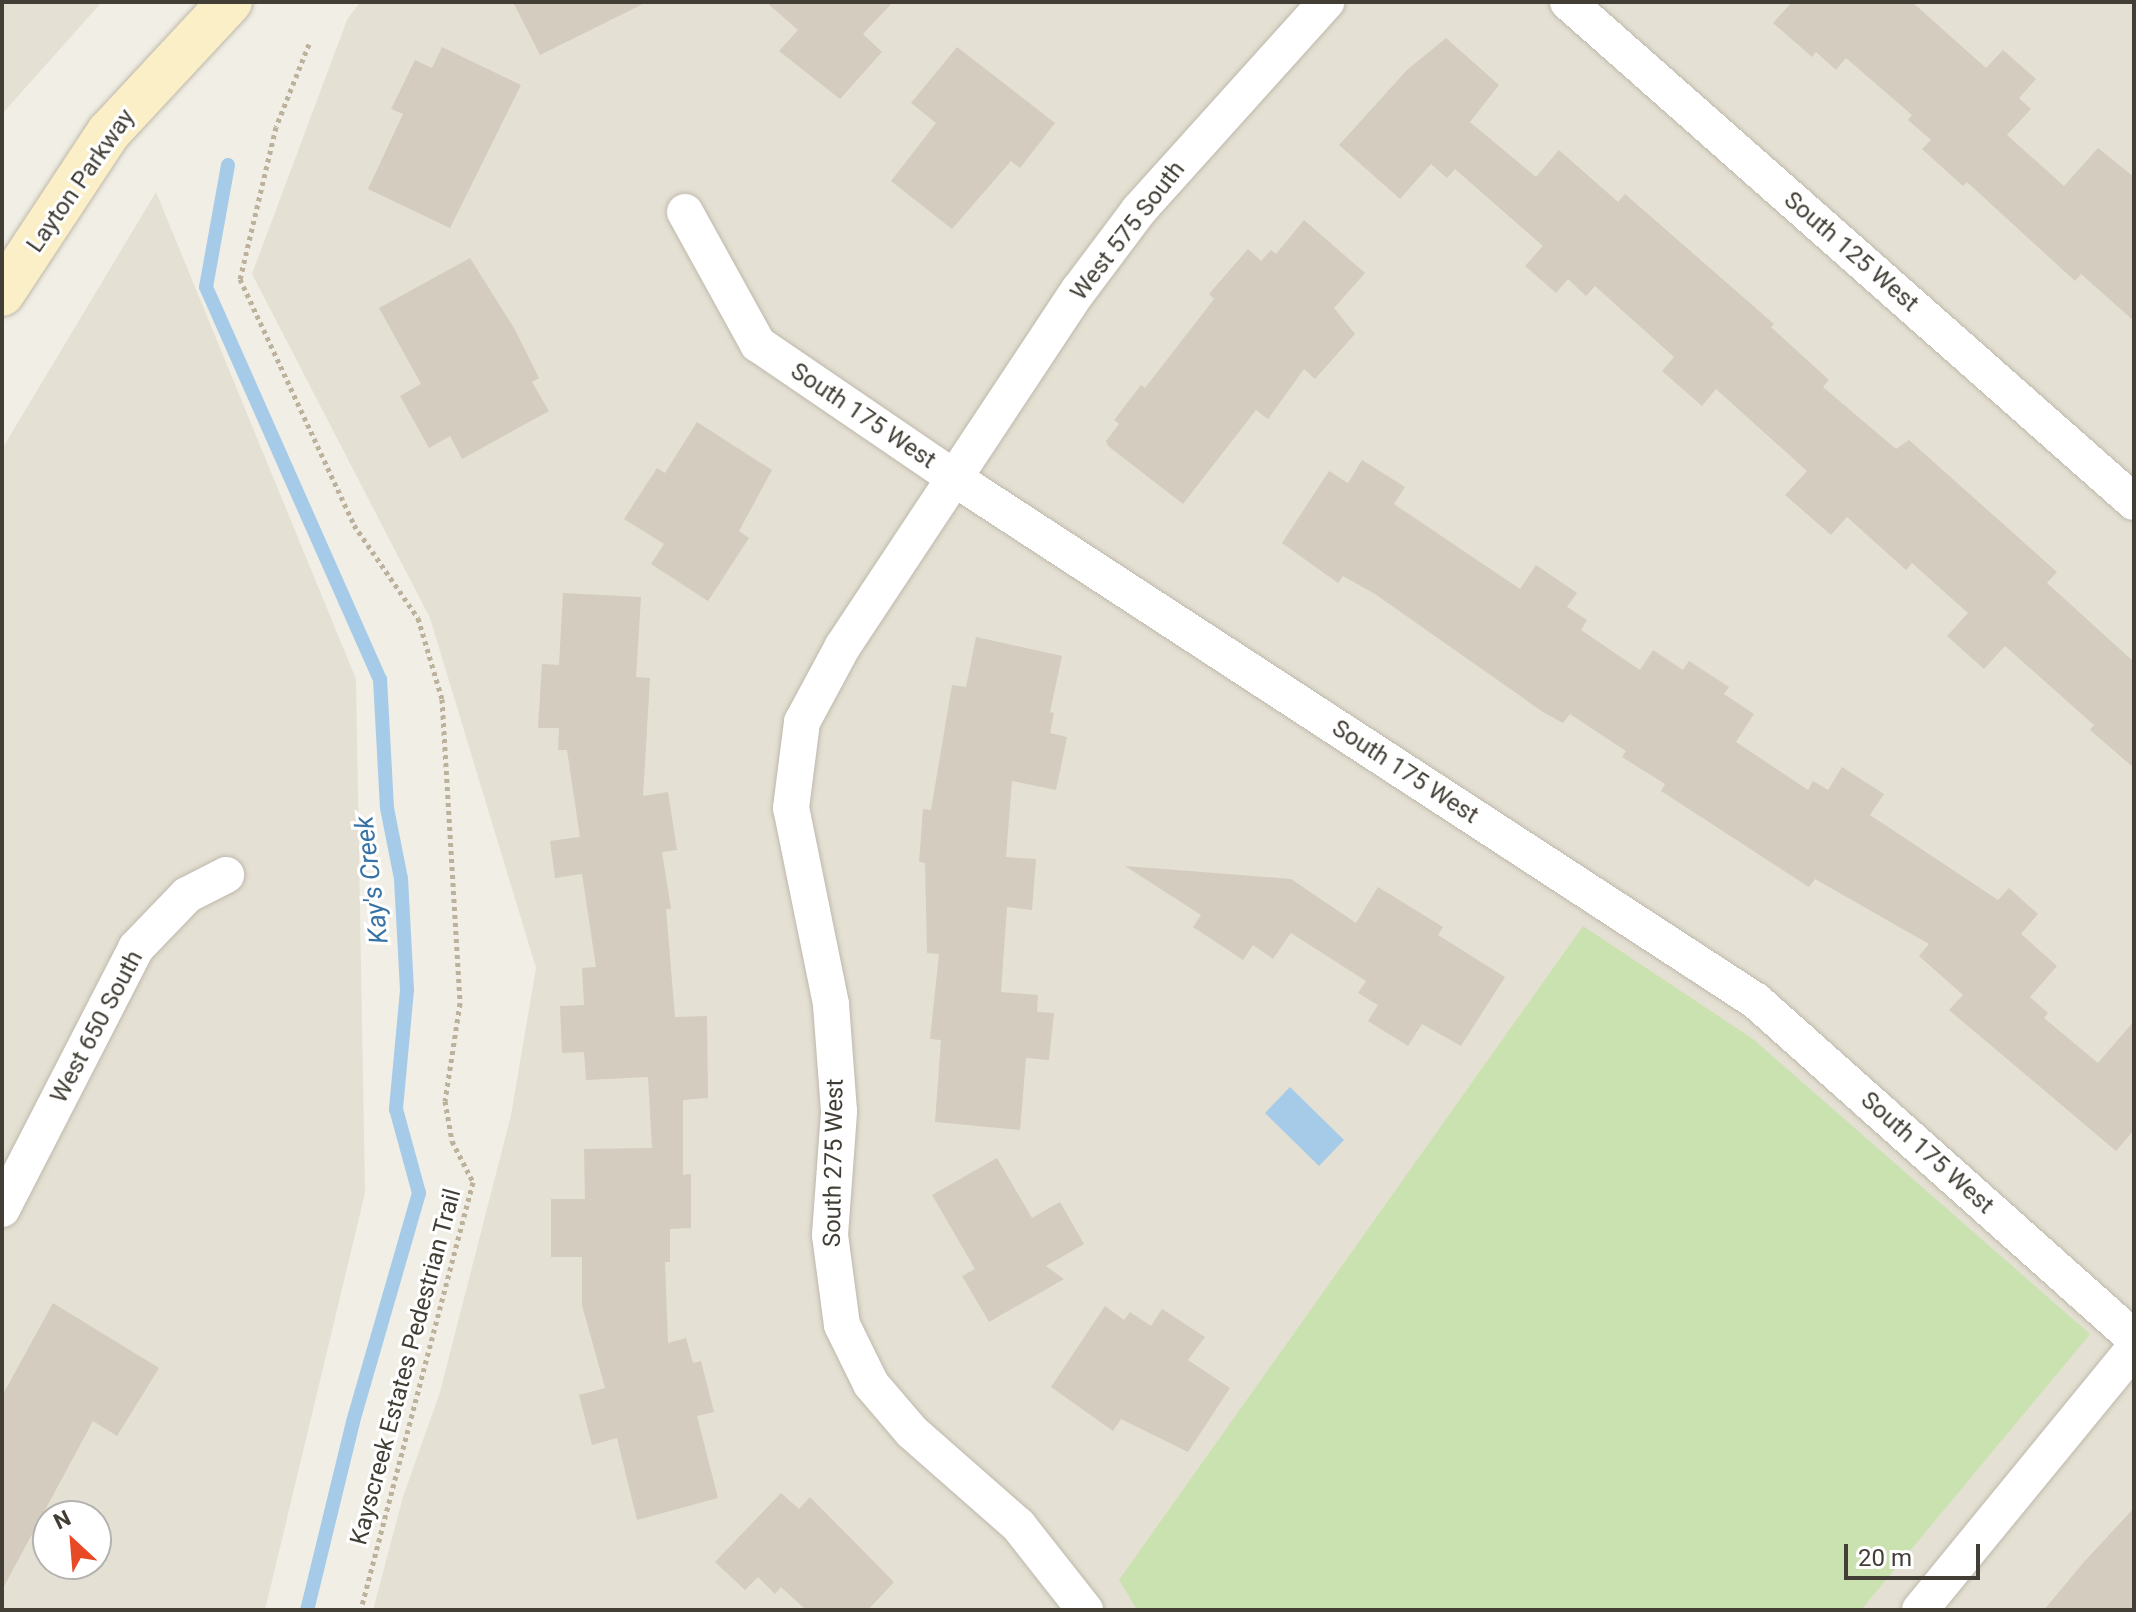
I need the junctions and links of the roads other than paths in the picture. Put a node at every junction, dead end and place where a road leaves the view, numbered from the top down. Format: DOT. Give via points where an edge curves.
graph roads {
  1 [pos="230,2"];
  2 [pos="1326,2"];
  3 [pos="1568,2"];
  4 [pos="685,212"];
  5 [pos="2,294"];
  6 [pos="957,480"];
  7 [pos="2134,502"];
  8 [pos="226,875"];
  9 [pos="2,1209"];
  10 [pos="2134,1338"];
  11 [pos="2134,1349"];
  12 [pos="1085,1610"];
  13 [pos="1920,1610"];
  1 -- 5 [label="main road, Layton Parkway" via="109,132"];
  2 -- 6 [label="street, West 575 South" via="1139,210 1079,290"];
  3 -- 7 [label="street, South 125 West"];
  4 -- 6 [label="street, South 175 West" via="758,344"];
  6 -- 10 [label="street, South 175 West" via="1756,1001"];
  6 -- 12 [label="street, South 275 West" via="843,646 802,722 791,808 831,1004 839,1111 830,1235 842,1325 871,1384 912,1432 1019,1526"];
  8 -- 9 [label="street, West 650 South" via="187,895 136,948"];
  11 -- 13 [label="street"];
}
